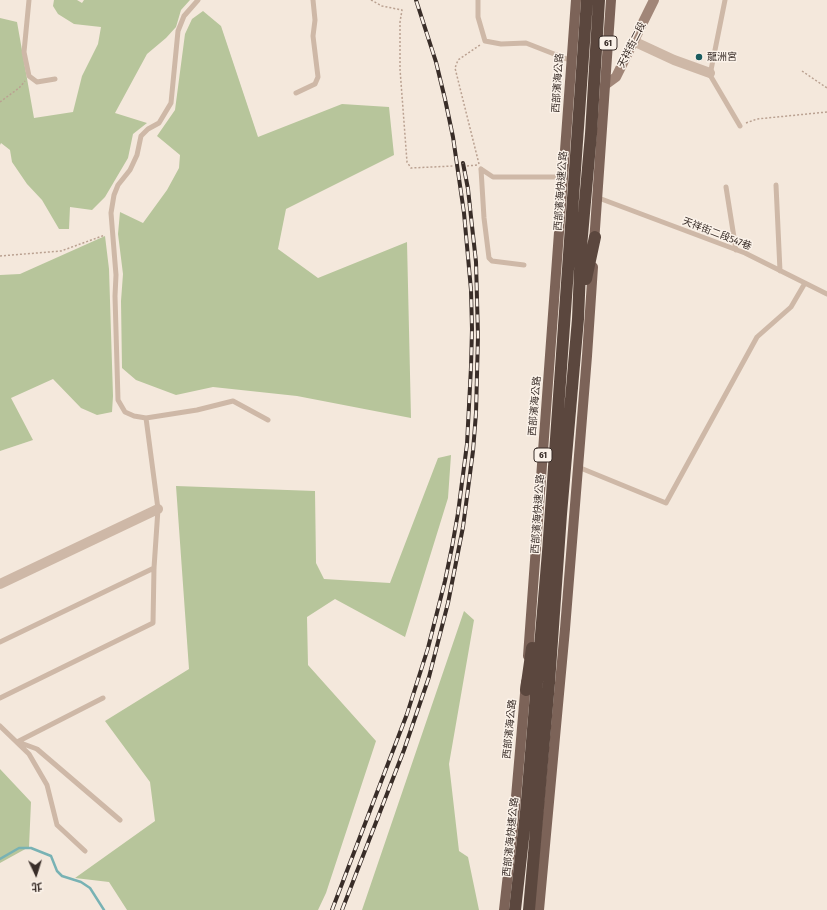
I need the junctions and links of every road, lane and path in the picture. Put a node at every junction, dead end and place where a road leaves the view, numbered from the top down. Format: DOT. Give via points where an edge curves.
graph roads {
  1 [pos="29,0"];
  2 [pos="198,0"];
  3 [pos="313,0"];
  4 [pos="371,0"];
  5 [pos="478,0"];
  6 [pos="576,0"];
  7 [pos="587,0"];
  8 [pos="599,0"];
  9 [pos="611,0"];
  10 [pos="654,0"];
  11 [pos="725,0"];
  12 [pos="485,41"];
  13 [pos="633,41"];
  14 [pos="572,61"];
  15 [pos="802,71"];
  16 [pos="710,73"];
  17 [pos="29,76"];
  18 [pos="55,80"];
  19 [pos="605,85"];
  20 [pos="827,88"];
  21 [pos="296,94"];
  22 [pos="0,102"];
  23 [pos="827,112"];
  24 [pos="740,126"];
  25 [pos="453,166"];
  26 [pos="467,166"];
  27 [pos="480,167"];
  28 [pos="563,177"];
  29 [pos="776,185"];
  30 [pos="726,187"];
  31 [pos="596,197"];
  32 [pos="113,232"];
  33 [pos="594,237"];
  34 [pos="736,250"];
  35 [pos="0,256"];
  36 [pos="524,265"];
  37 [pos="780,271"];
  38 [pos="805,283"];
  39 [pos="827,294"];
  40 [pos="578,319"];
  41 [pos="146,418"];
  42 [pos="268,420"];
  43 [pos="577,467"];
  44 [pos="158,509"];
  45 [pos="548,552"];
  46 [pos="154,568"];
  47 [pos="0,584"];
  48 [pos="0,642"];
  49 [pos="526,690"];
  50 [pos="0,698"];
  51 [pos="103,698"];
  52 [pos="0,726"];
  53 [pos="17,742"];
  54 [pos="120,820"];
  55 [pos="85,851"];
  56 [pos="504,910"];
  57 [pos="516,910"];
  58 [pos="529,910"];
  59 [pos="539,910"];
  1 -- 17 [label="lane" via="24,52"];
  2 -- 32 [label="lane" via="184,16 178,32 171,103 159,123 141,136 137,155 114,195 111,213"];
  3 -- 21 [label="lane" via="313,36 318,77 315,84"];
  4 -- 25 [label="path" via="382,6 402,10 400,69 407,162 411,168"];
  5 -- 12 [label="lane" via="478,17"];
  6 -- 14 [label="main road, 西部濱海公路 / 61"];
  7 -- 45 [label="highway, 西部濱海快速公路 / 61"];
  8 -- 40 [label="highway, 61"];
  9 -- 19 [label="main road, 61"];
  10 -- 13 [label="street, 天祥街二段"];
  11 -- 16 [label="lane"];
  12 -- 14 [label="lane" via="501,44 526,43"];
  12 -- 27 [label="path" via="458,60 455,68"];
  13 -- 16 [label="street"];
  13 -- 19 [label="street, 天祥街二段" via="616,76"];
  14 -- 28 [label="main road, 西部濱海公路 / 61"];
  15 -- 20 [label="path"];
  16 -- 24 [label="lane"];
  17 -- 18 [label="lane" via="37,82"];
  17 -- 22 [label="path" via="19,88"];
  19 -- 31 [label="main road, 61"];
  23 -- 24 [label="path" via="757,119"];
  26 -- 27 [label="path"];
  27 -- 28 [label="lane" via="493,177"];
  27 -- 36 [label="lane" via="489,258 492,261"];
  28 -- 49 [label="main road, 西部濱海公路 / 61"];
  29 -- 37 [label="lane"];
  30 -- 34 [label="lane"];
  31 -- 33 [label="main road, 61"];
  31 -- 34 [label="lane, 天祥街二段547巷"];
  32 -- 35 [label="path" via="61,251"];
  32 -- 41 [label="lane" via="118,400 125,412"];
  33 -- 40 [label="highway"];
  33 -- 43 [label="main road, 61"];
  34 -- 37 [label="lane, 天祥街二段547巷"];
  37 -- 38 [label="lane, 天祥街二段547巷"];
  38 -- 39 [label="lane, 天祥街二段547巷"];
  38 -- 43 [label="lane" via="791,307 757,337 666,502"];
  40 -- 58 [label="highway, 61"];
  41 -- 42 [label="lane" via="197,410 232,401"];
  41 -- 44 [label="lane"];
  43 -- 59 [label="main road, 61"];
  44 -- 46 [label="lane"];
  44 -- 47 [label="street"];
  45 -- 49 [label="highway"];
  45 -- 57 [label="highway, 西部濱海快速公路 / 61"];
  46 -- 48 [label="lane"];
  46 -- 50 [label="lane" via="153,623"];
  49 -- 56 [label="main road, 西部濱海公路 / 61"];
  51 -- 53 [label="lane"];
  52 -- 53 [label="lane"];
  53 -- 54 [label="lane" via="37,749"];
  53 -- 55 [label="lane" via="29,754 47,786 57,825"];
}
